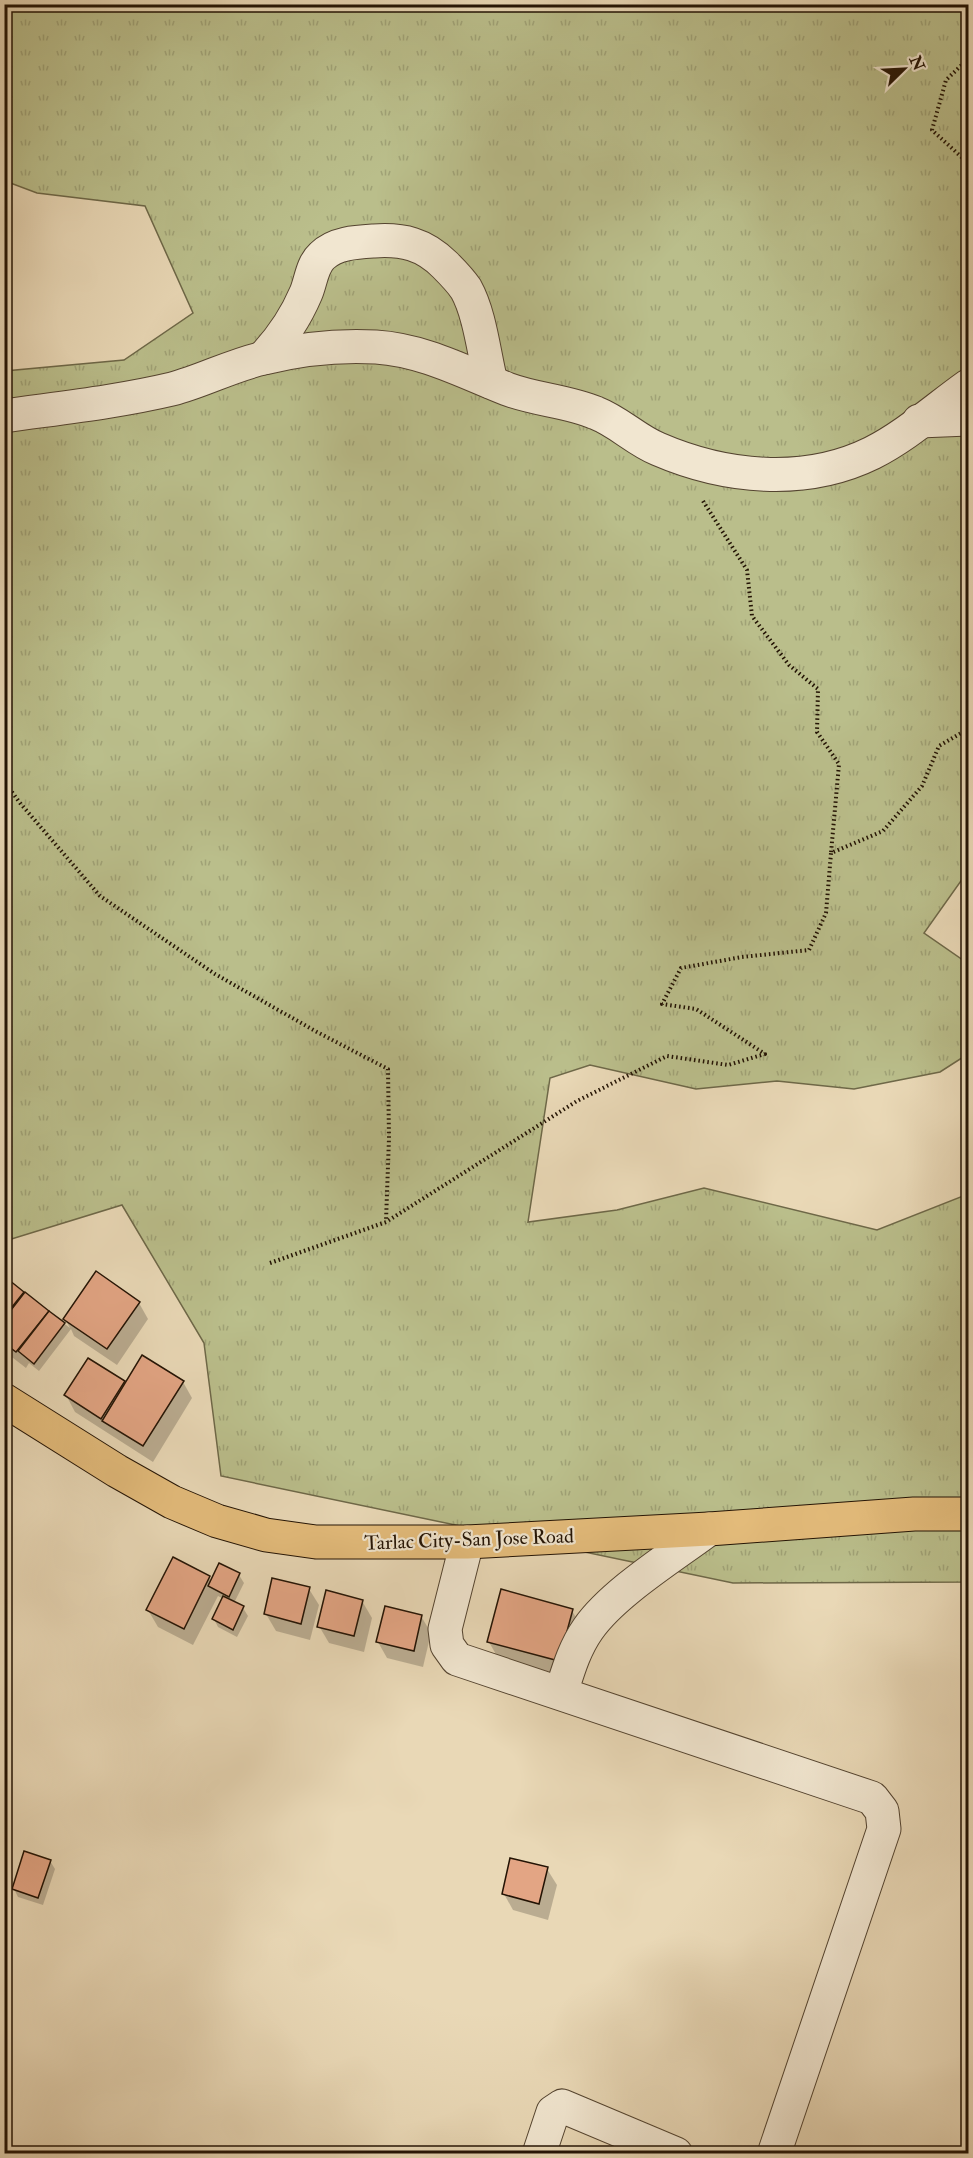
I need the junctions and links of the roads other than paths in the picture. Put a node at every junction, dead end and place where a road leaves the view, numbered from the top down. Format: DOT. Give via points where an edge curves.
graph roads {
  1 [pos="263,358"];
  2 [pos="491,382"];
  3 [pos="969,386"];
  4 [pos="4,416"];
  5 [pos="969,419"];
  6 [pos="919,421"];
  7 [pos="4,1400"];
  8 [pos="969,1514"];
  9 [pos="709,1528"];
  10 [pos="467,1542"];
  11 [pos="561,1693"];
  12 [pos="539,2154"];
  13 [pos="676,2154"];
  14 [pos="774,2154"];
  1 -- 2 [label="street" via="315,350 378,347 451,364"];
  1 -- 2 [label="street" via="291,324 324,254 361,241 401,240 428,250 466,290"];
  1 -- 4 [label="street" via="174,388"];
  2 -- 6 [label="street" via="530,397 591,411 679,458 766,476 840,466 887,444"];
  3 -- 6 [label="street"];
  5 -- 6 [label="street"];
  7 -- 10 [label="main road, Tarlac City-San Jose Road" via="117,1471 216,1521 266,1535 316,1542"];
  8 -- 9 [label="main road, Tarlac City-San Jose Road"];
  9 -- 10 [label="main road, Tarlac City-San Jose Road"];
  9 -- 11 [label="street" via="599,1615 578,1645"];
  10 -- 11 [label="street" via="445,1629 447,1645 457,1659"];
  11 -- 14 [label="street" via="872,1798 882,1811 884,1829"];
  12 -- 13 [label="street" via="553,2112 562,2106"];
}
